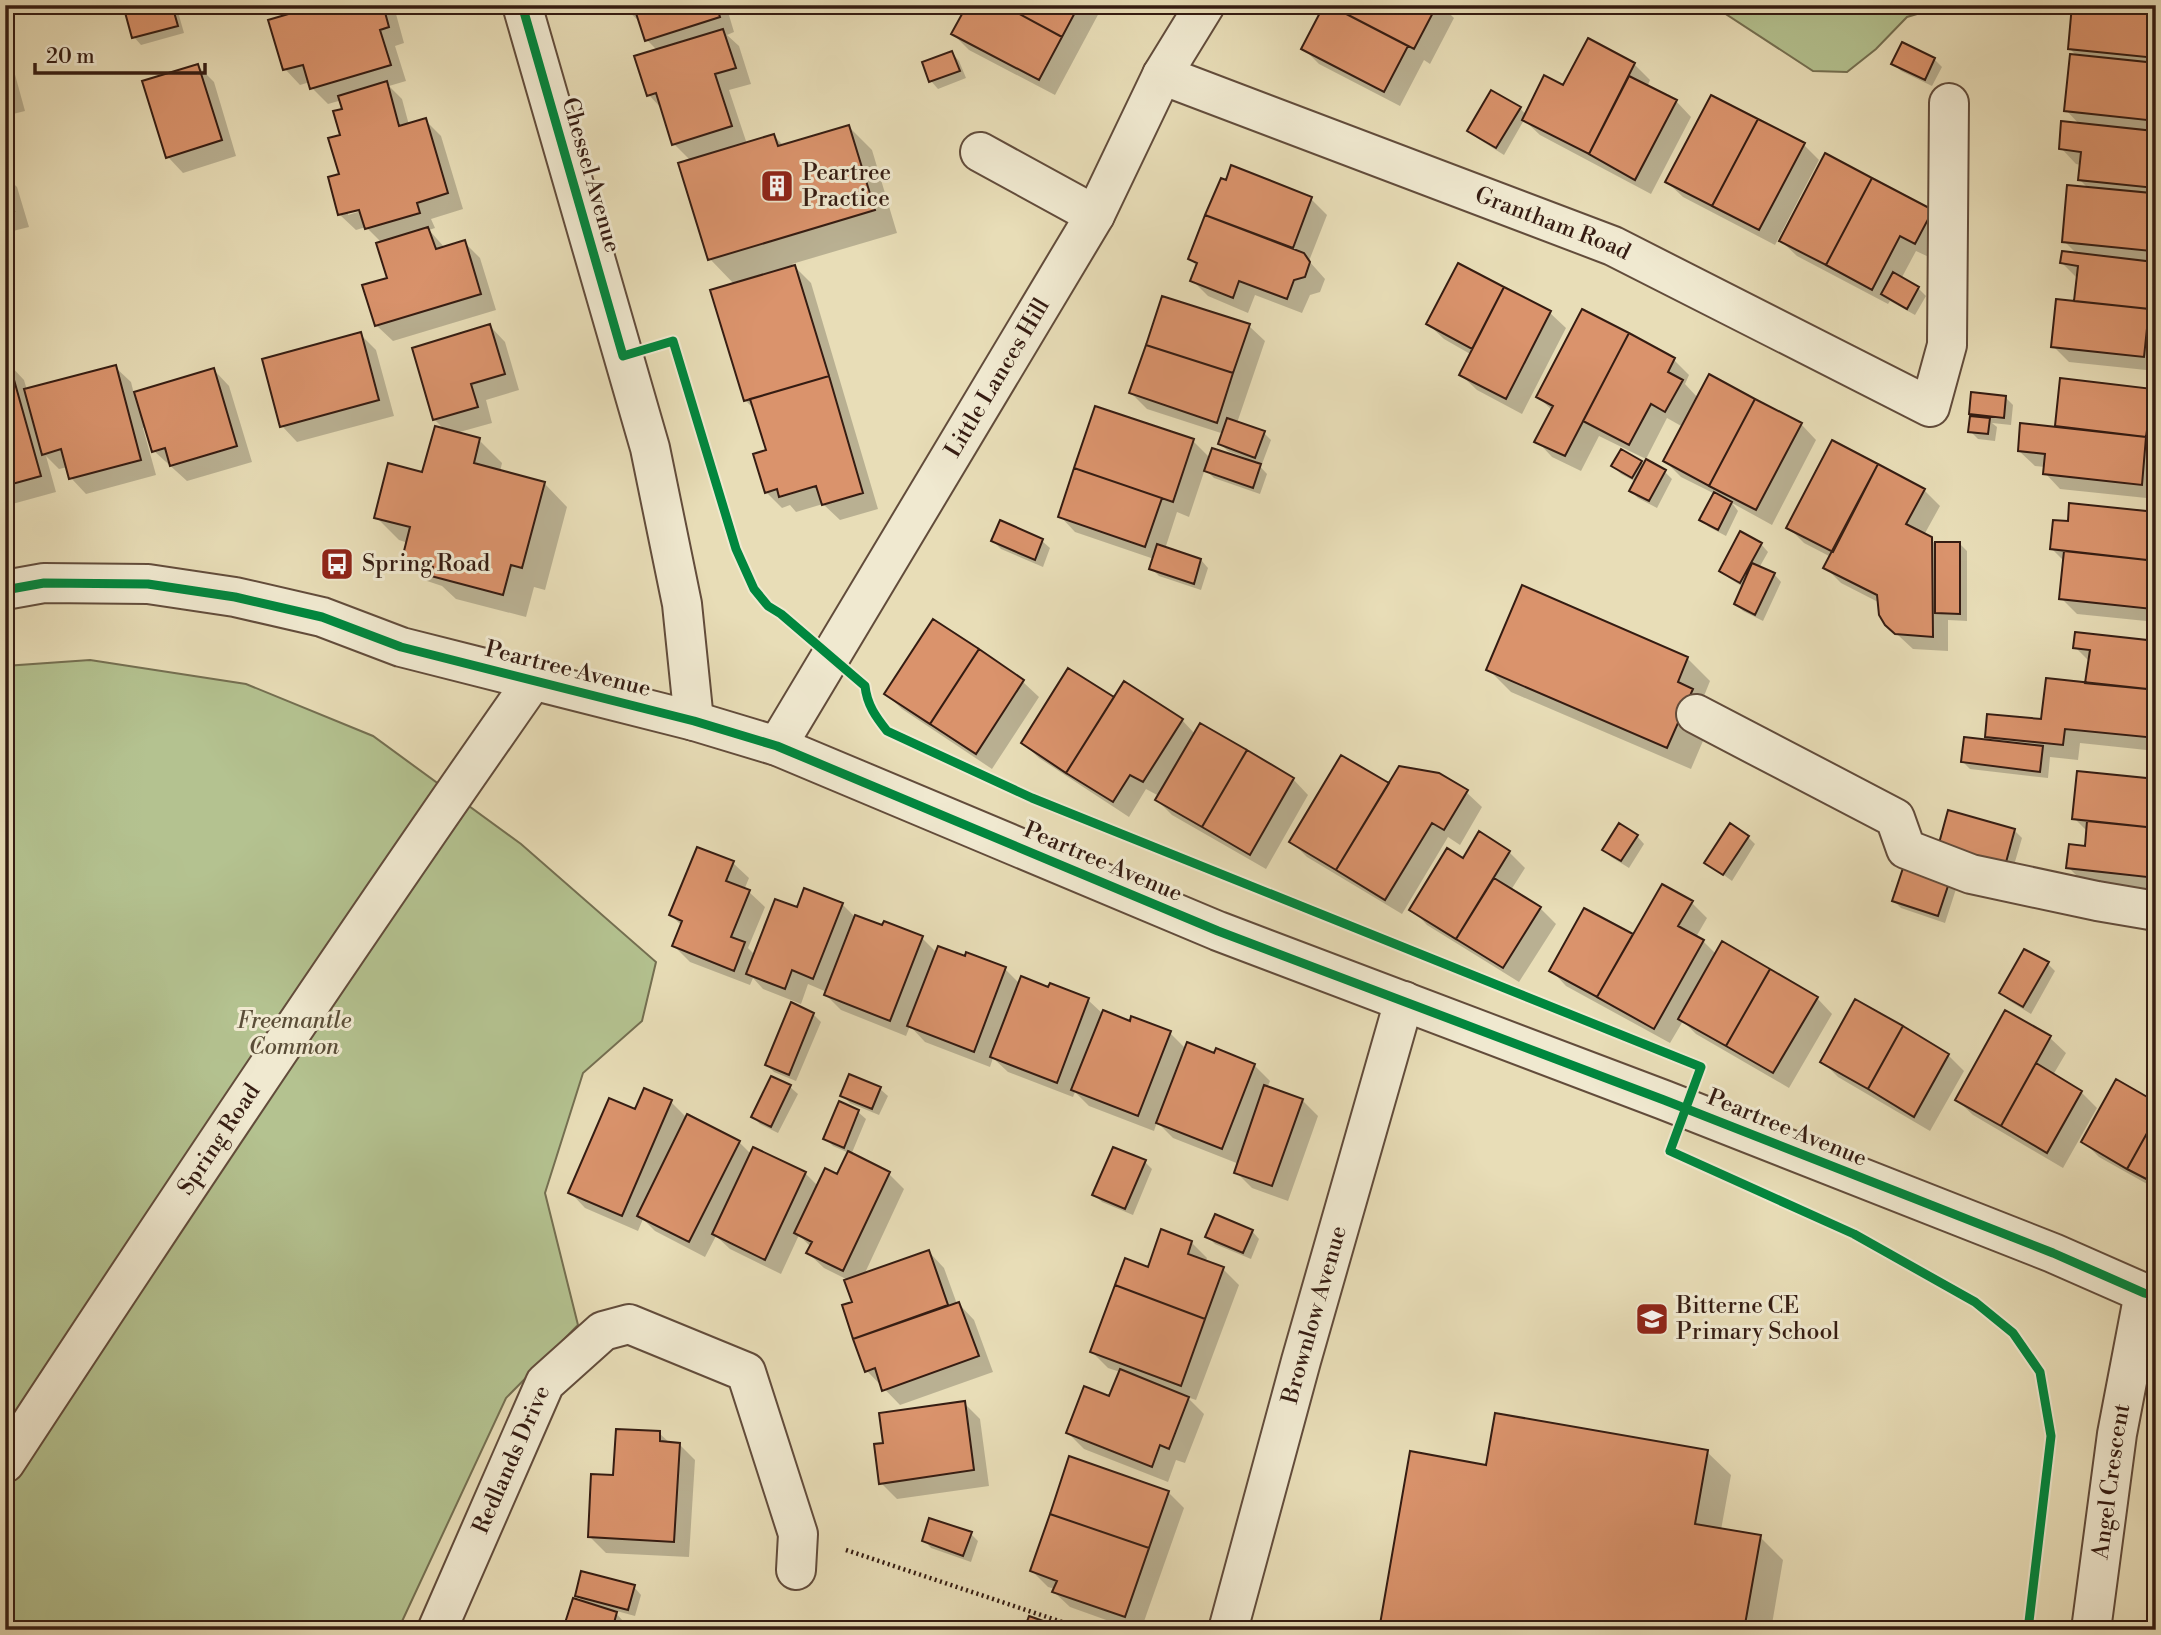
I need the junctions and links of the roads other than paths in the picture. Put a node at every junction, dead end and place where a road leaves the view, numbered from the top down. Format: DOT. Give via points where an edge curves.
graph roads {
  1 [pos="522,5"];
  2 [pos="1205,5"];
  3 [pos="1162,75"];
  4 [pos="1949,103"];
  5 [pos="980,152"];
  6 [pos="1095,215"];
  7 [pos="5,590"];
  8 [pos="534,679"];
  9 [pos="1696,714"];
  10 [pos="694,721"];
  11 [pos="777,746"];
  12 [pos="2156,911"];
  13 [pos="1404,1001"];
  14 [pos="2150,1295"];
  15 [pos="5,1463"];
  16 [pos="797,1552"];
  17 [pos="437,1630"];
  18 [pos="1228,1630"];
  19 [pos="2091,1630"];
  1 -- 10 [label="street, Chessel Avenue" via="650,447 682,604"];
  2 -- 3 [label="street, Little Lances Hill"];
  3 -- 4 [label="street, Grantham Road" via="1614,246 1930,407 1947,345"];
  3 -- 6 [label="street, Little Lances Hill"];
  5 -- 6 [label="street"];
  6 -- 11 [label="street, Little Lances Hill"];
  7 -- 8 [label="street, Peartree Avenue" via="44,583 148,584 235,597 322,617 401,646"];
  8 -- 10 [label="street, Peartree Avenue"];
  8 -- 15 [label="street, Spring Road" via="178,1199"];
  9 -- 12 [label="street" via="1895,818 1906,849 1970,874"];
  10 -- 11 [label="street, Peartree Avenue"];
  11 -- 13 [label="street, Peartree Avenue" via="1218,931"];
  13 -- 14 [label="street, Peartree Avenue"];
  13 -- 18 [label="street, Brownlow Avenue"];
  14 -- 19 [label="street, Angel Crescent" via="2117,1434"];
  16 -- 17 [label="street, Redlands Drive" via="746,1372 629,1324 603,1331 545,1382"];
}
